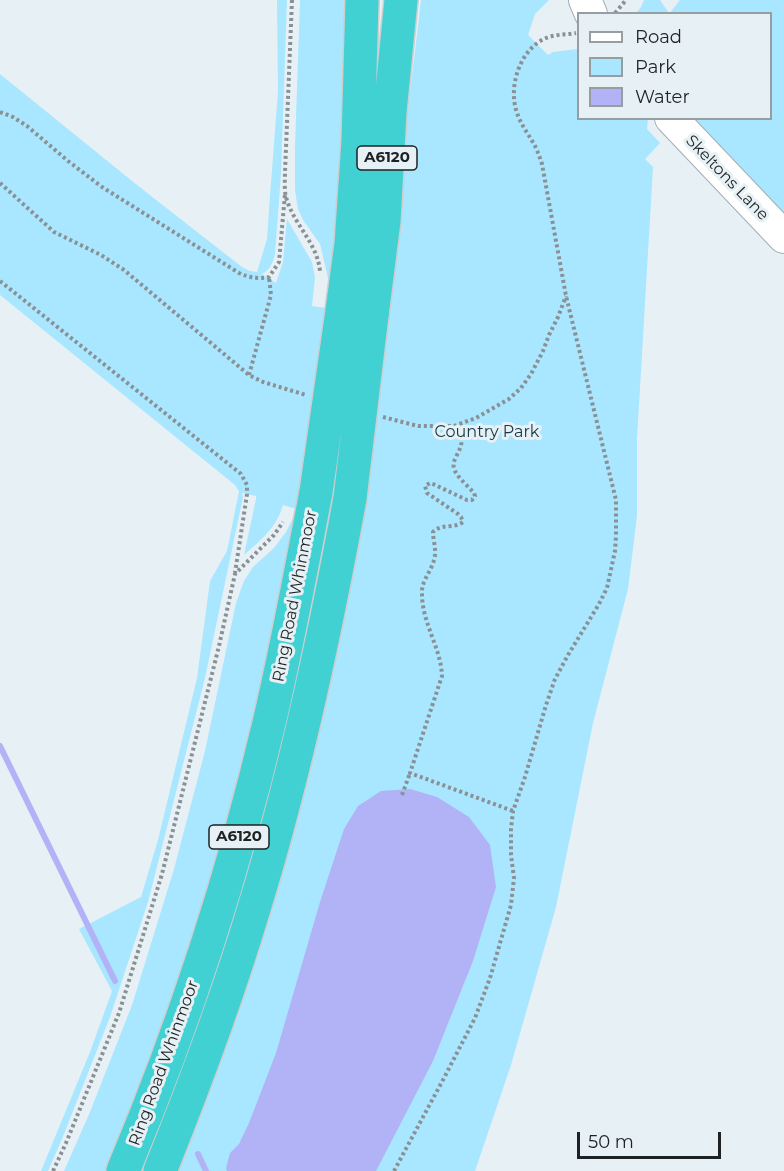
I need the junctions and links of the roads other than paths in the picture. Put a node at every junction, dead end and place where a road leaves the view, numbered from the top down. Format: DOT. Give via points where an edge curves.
graph roads {
  1 [pos="362,0"];
  2 [pos="401,0"];
  3 [pos="673,120"];
  4 [pos="784,237"];
  5 [pos="357,313"];
  6 [pos="123,1171"];
  7 [pos="160,1171"];
  1 -- 5 [label="highway, Ring Road Whinmoor / A6120" via="351,244"];
  2 -- 5 [label="highway, Ring Road Whinmoor / A6120" via="384,221"];
  3 -- 4 [label="street, Skeltons Lane"];
  5 -- 6 [label="highway, Ring Road Whinmoor / A6120, bridge" via="269,724 236,849 173,1046"];
  5 -- 7 [label="highway, Ring Road Whinmoor / A6120, bridge" via="350,498 298,746 262,883 226,997"];
}
